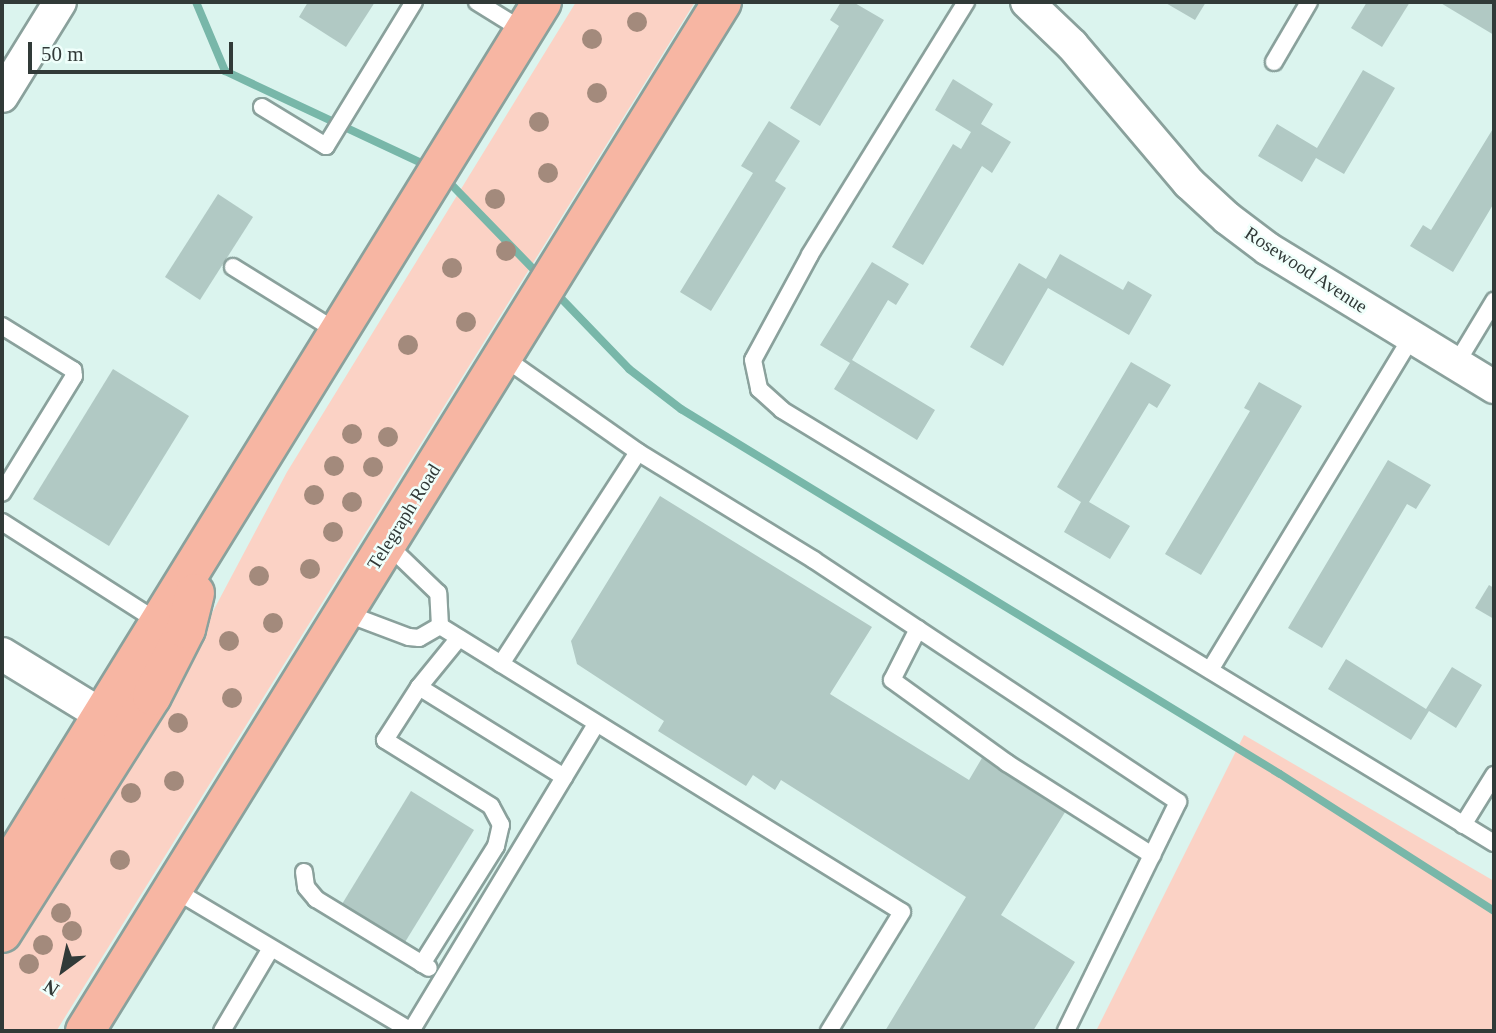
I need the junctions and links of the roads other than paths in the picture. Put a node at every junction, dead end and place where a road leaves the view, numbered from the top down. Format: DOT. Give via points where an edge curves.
graph roads {
  1 [pos="60,2"];
  2 [pos="414,2"];
  3 [pos="477,2"];
  4 [pos="722,2"];
  5 [pos="966,2"];
  6 [pos="1027,2"];
  7 [pos="1309,2"];
  8 [pos="533,16"];
  9 [pos="1274,62"];
  10 [pos="2,96"];
  11 [pos="262,107"];
  12 [pos="233,267"];
  13 [pos="1494,301"];
  14 [pos="2,327"];
  15 [pos="338,332"];
  16 [pos="1412,337"];
  17 [pos="503,356"];
  18 [pos="1456,364"];
  19 [pos="1494,387"];
  20 [pos="638,452"];
  21 [pos="2,493"];
  22 [pos="2,522"];
  23 [pos="387,544"];
  24 [pos="205,550"];
  25 [pos="345,613"];
  26 [pos="160,623"];
  27 [pos="440,626"];
  28 [pos="918,629"];
  29 [pos="459,638"];
  30 [pos="2,654"];
  31 [pos="501,664"];
  32 [pos="1210,670"];
  33 [pos="419,687"];
  34 [pos="103,716"];
  35 [pos="596,724"];
  36 [pos="1494,775"];
  37 [pos="564,777"];
  38 [pos="1463,825"];
  39 [pos="1494,844"];
  40 [pos="1152,855"];
  41 [pos="304,872"];
  42 [pos="2,877"];
  43 [pos="173,889"];
  44 [pos="2,933"];
  45 [pos="271,948"];
  46 [pos="422,964"];
  47 [pos="444,976"];
  48 [pos="85,1031"];
  49 [pos="222,1031"];
  50 [pos="829,1031"];
  51 [pos="1066,1031"];
  1 -- 10 [label="street"];
  2 -- 11 [label="lane" via="326,146"];
  3 -- 8 [label="lane"];
  4 -- 17 [label="main road, Telegraph Road"];
  5 -- 32 [label="lane" via="810,255 752,360 759,389 782,410"];
  6 -- 16 [label="street, Rosewood Avenue" via="1072,45 1189,183 1227,218 1268,249"];
  7 -- 9 [label="lane"];
  8 -- 15 [label="main road"];
  12 -- 15 [label="lane"];
  13 -- 18 [label="lane"];
  14 -- 21 [label="lane" via="73,370 75,376"];
  15 -- 24 [label="main road"];
  16 -- 18 [label="street, Rosewood Avenue"];
  16 -- 32 [label="lane"];
  17 -- 20 [label="lane"];
  17 -- 23 [label="main road, Telegraph Road"];
  18 -- 19 [label="street, Rosewood Avenue"];
  20 -- 28 [label="lane"];
  20 -- 31 [label="lane"];
  22 -- 26 [label="lane"];
  23 -- 25 [label="main road, Telegraph Road"];
  23 -- 27 [label="lane" via="438,593"];
  24 -- 26 [label="main road"];
  24 -- 44 [label="main road" via="187,629 152,696"];
  25 -- 27 [label="lane" via="409,637 419,638"];
  25 -- 43 [label="main road, Telegraph Road"];
  26 -- 34 [label="main road"];
  27 -- 29 [label="lane"];
  28 -- 40 [label="lane" via="1178,803"];
  28 -- 40 [label="lane" via="891,680 1007,763"];
  29 -- 31 [label="lane"];
  29 -- 33 [label="lane"];
  30 -- 34 [label="street"];
  31 -- 35 [label="lane"];
  32 -- 38 [label="lane"];
  33 -- 37 [label="lane"];
  33 -- 46 [label="lane" via="386,740 491,806 501,825 496,846"];
  34 -- 42 [label="main road"];
  35 -- 37 [label="lane"];
  35 -- 50 [label="lane" via="902,912"];
  36 -- 38 [label="lane"];
  37 -- 47 [label="lane"];
  38 -- 39 [label="lane"];
  40 -- 51 [label="lane"];
  41 -- 46 [label="lane" via="306,887 316,899"];
  43 -- 45 [label="lane"];
  43 -- 48 [label="main road, Telegraph Road"];
  45 -- 47 [label="lane" via="411,1031"];
  45 -- 49 [label="lane"];
  46 -- 47 [label="lane"];
}
